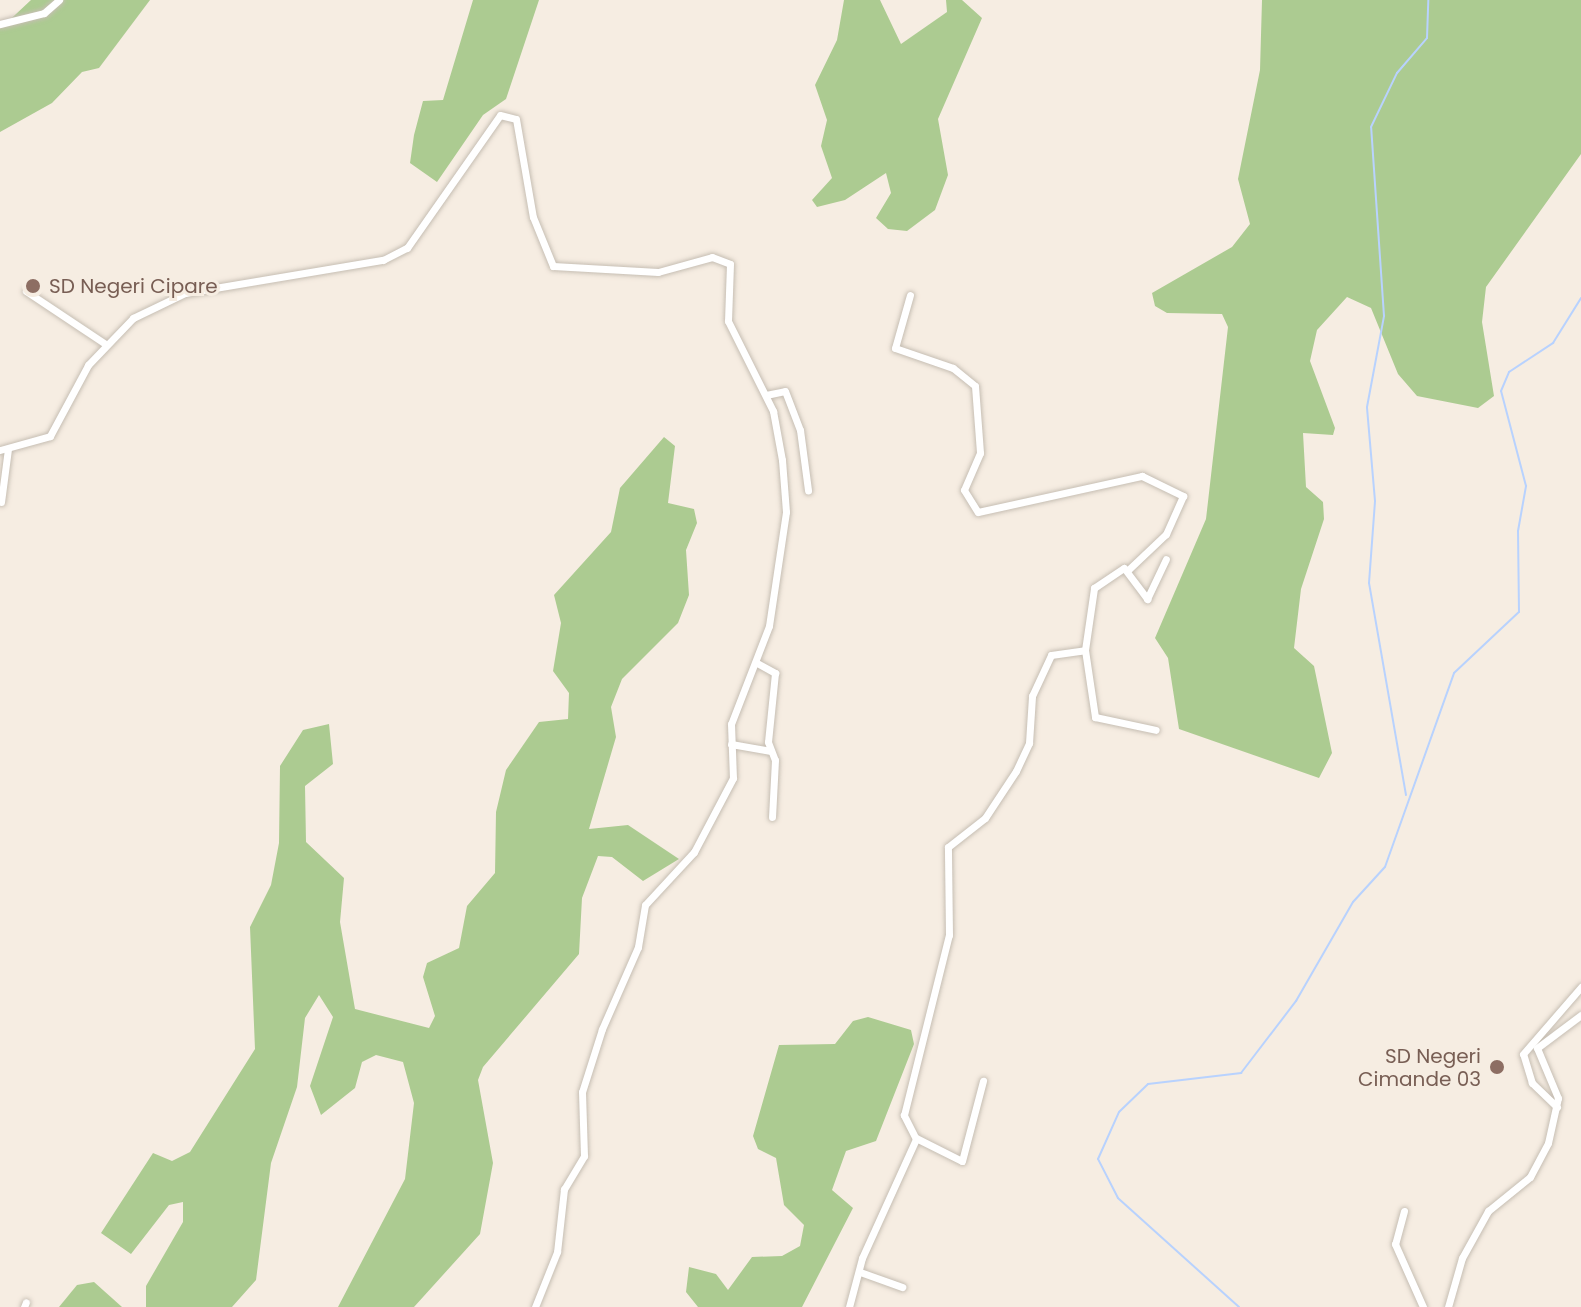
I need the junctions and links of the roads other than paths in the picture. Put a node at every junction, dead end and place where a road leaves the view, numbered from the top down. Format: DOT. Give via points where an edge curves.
graph roads {
  1 [pos="59,0"];
  2 [pos="0,24"];
  3 [pos="26,291"];
  4 [pos="910,295"];
  5 [pos="104,343"];
  6 [pos="766,395"];
  7 [pos="4,450"];
  8 [pos="808,490"];
  9 [pos="1,502"];
  10 [pos="1166,559"];
  11 [pos="1128,570"];
  12 [pos="1085,650"];
  13 [pos="757,663"];
  14 [pos="1156,730"];
  15 [pos="731,744"];
  16 [pos="769,751"];
  17 [pos="772,817"];
  18 [pos="1581,987"];
  19 [pos="1581,1015"];
  20 [pos="983,1081"];
  21 [pos="1557,1107"];
  22 [pos="916,1138"];
  23 [pos="1404,1211"];
  24 [pos="860,1272"];
  25 [pos="902,1287"];
  26 [pos="535,1307"];
  27 [pos="849,1307"];
  28 [pos="1423,1307"];
  29 [pos="1448,1307"];
  1 -- 2 [label="street" via="44,13"];
  3 -- 5 [label="street"];
  4 -- 11 [label="street" via="895,348 953,368 975,386 980,453 964,490 978,512 1142,476 1183,496 1166,534"];
  5 -- 6 [label="street" via="124,322 185,293 383,260 407,248 488,128 507,114 520,130 533,217 553,266 658,272 724,259 732,267 728,321"];
  5 -- 7 [label="street" via="50,436"];
  6 -- 8 [label="street" via="785,391 800,430"];
  6 -- 13 [label="street" via="779,434 786,512"];
  7 -- 9 [label="street"];
  10 -- 11 [label="street" via="1147,599"];
  11 -- 12 [label="street" via="1117,570 1088,597"];
  12 -- 14 [label="street" via="1095,717"];
  12 -- 22 [label="street" via="1051,655 1032,696 1029,743 1016,771 985,818 948,847 949,935 904,1115 904,1128"];
  13 -- 15 [label="street" via="734,713"];
  13 -- 16 [label="street" via="775,673"];
  15 -- 16 [label="street"];
  15 -- 26 [label="street" via="733,778 694,852 645,905 638,947 602,1029 582,1092 584,1156 564,1189 557,1252"];
  16 -- 17 [label="street" via="775,760"];
  18 -- 21 [label="street" via="1523,1054 1532,1083"];
  19 -- 21 [label="street" via="1537,1048"];
  20 -- 22 [label="street" via="962,1161"];
  21 -- 29 [label="street" via="1530,1177 1488,1211 1462,1258"];
  22 -- 24 [label="street"];
  23 -- 28 [label="street" via="1395,1244"];
  24 -- 25 [label="street"];
  24 -- 27 [label="street"];
}
